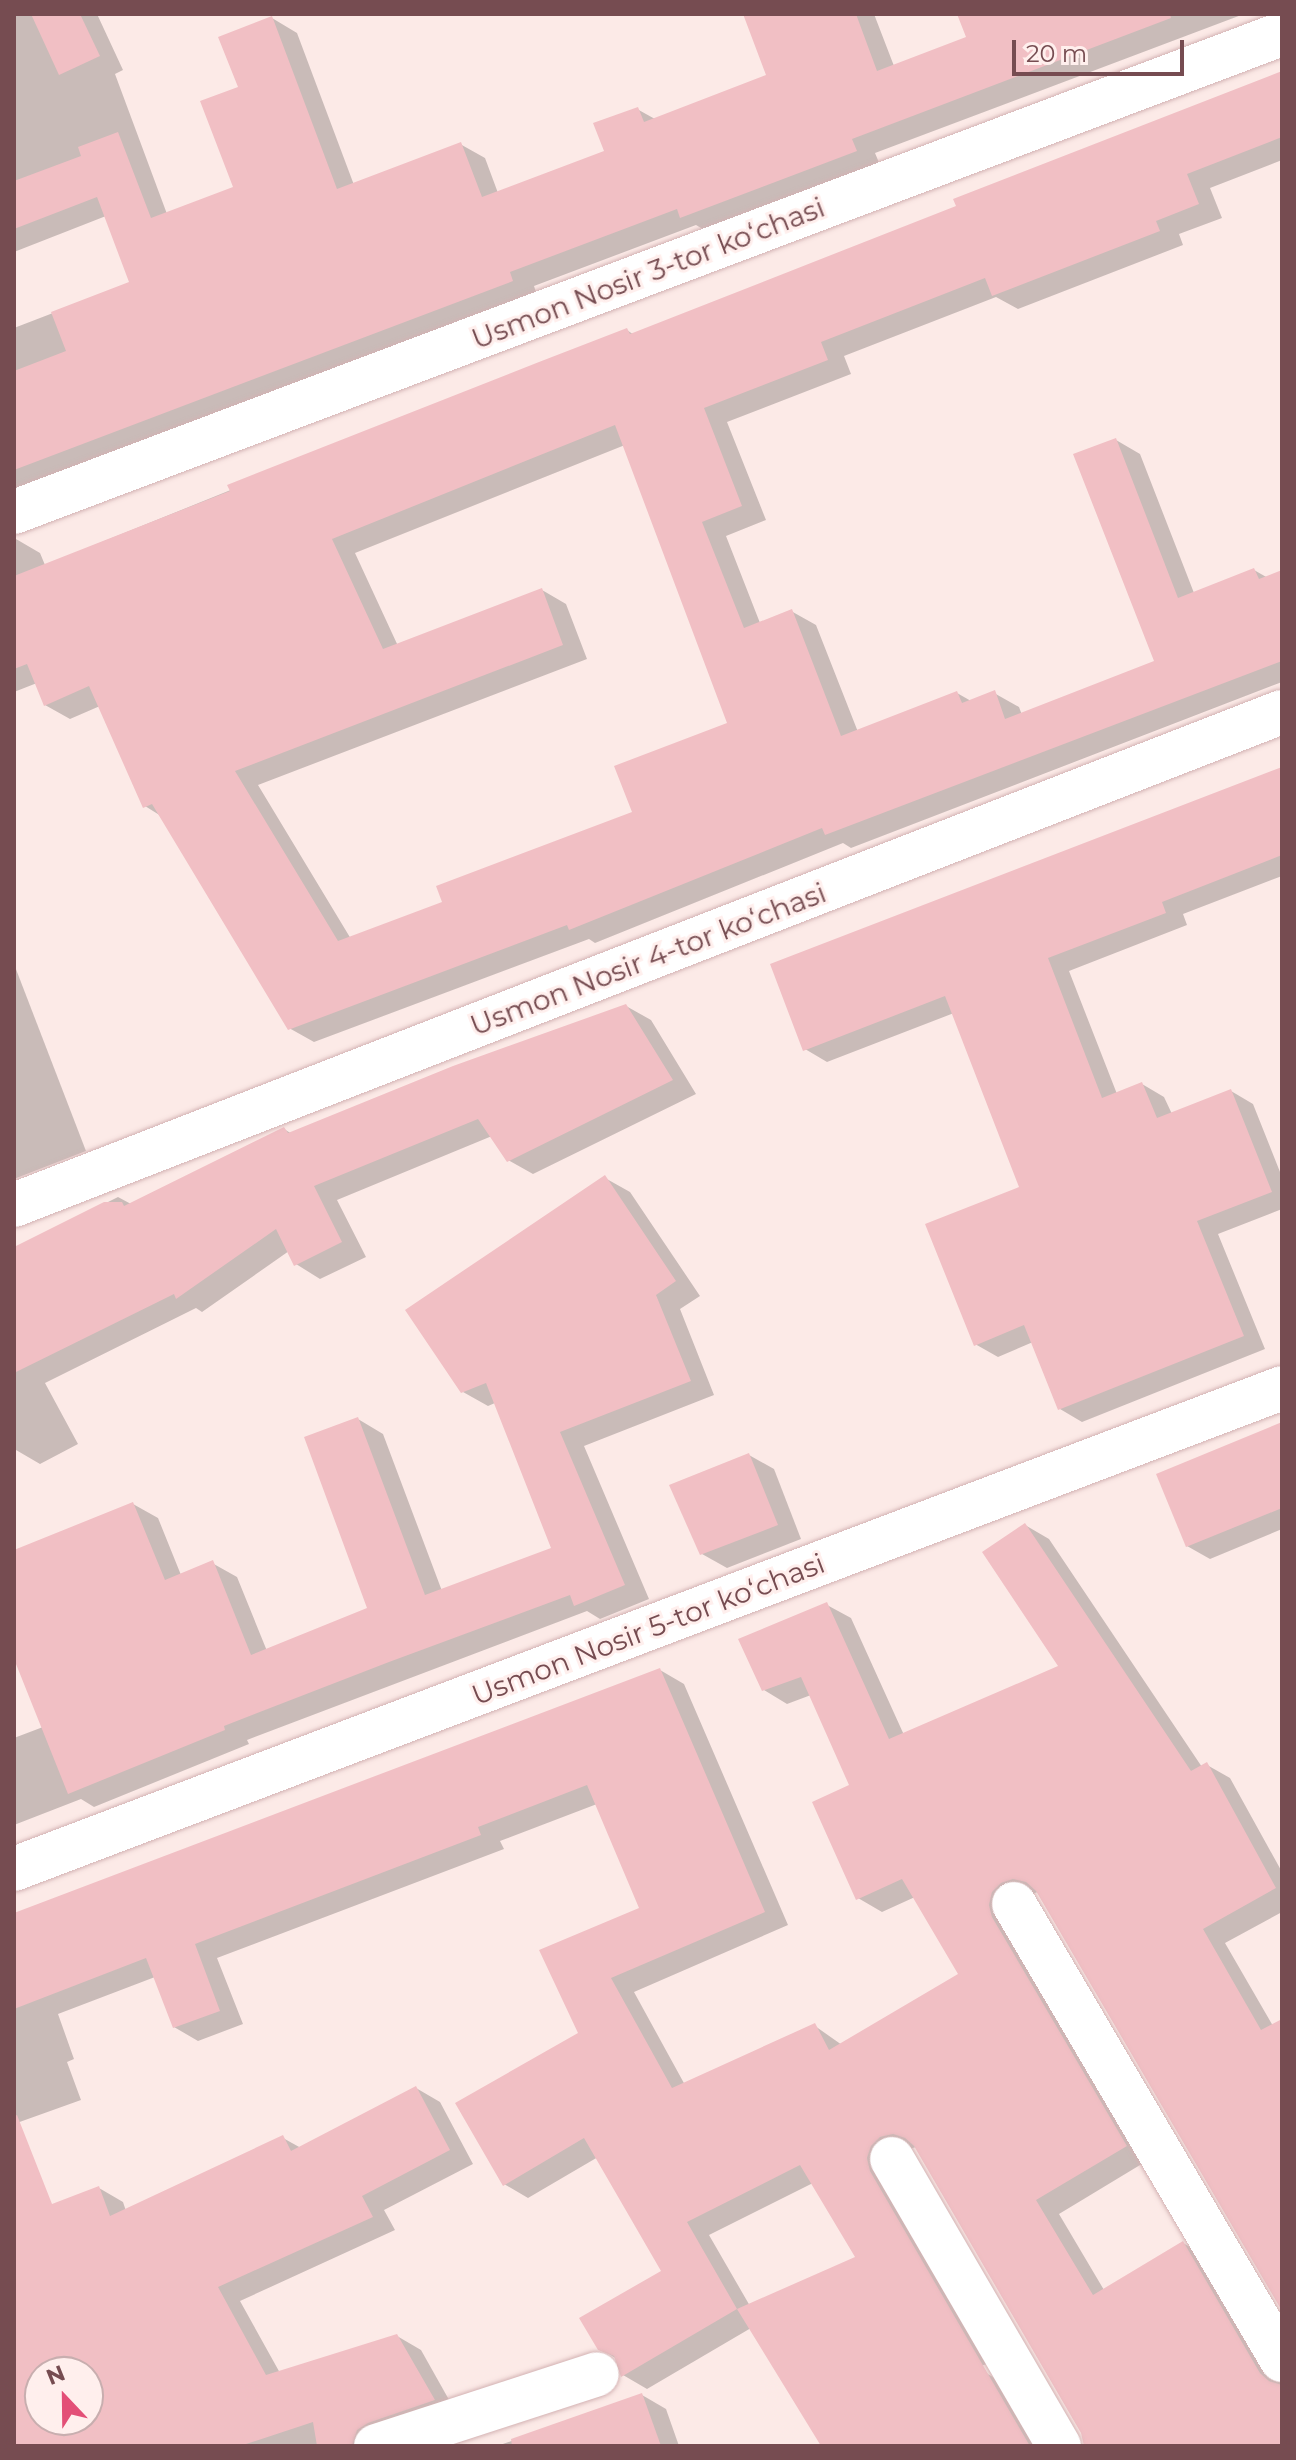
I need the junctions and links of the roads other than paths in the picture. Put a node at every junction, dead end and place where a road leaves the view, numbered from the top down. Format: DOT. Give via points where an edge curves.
graph roads {
  1 [pos="1282,34"];
  2 [pos="14,512"];
  3 [pos="1282,712"];
  4 [pos="14,1205"];
  5 [pos="1282,1388"];
  6 [pos="14,1869"];
  7 [pos="1014,1904"];
  8 [pos="892,2159"];
  9 [pos="1282,2360"];
  10 [pos="597,2374"];
  11 [pos="376,2446"];
  12 [pos="1059,2446"];
  1 -- 2 [label="street, Usmon Nosir 3-tor koʻchasi"];
  3 -- 4 [label="street, Usmon Nosir 4-tor koʻchasi"];
  5 -- 6 [label="street, Usmon Nosir 5-tor koʻchasi"];
  7 -- 9 [label="street"];
  8 -- 12 [label="street"];
  10 -- 11 [label="street"];
}
